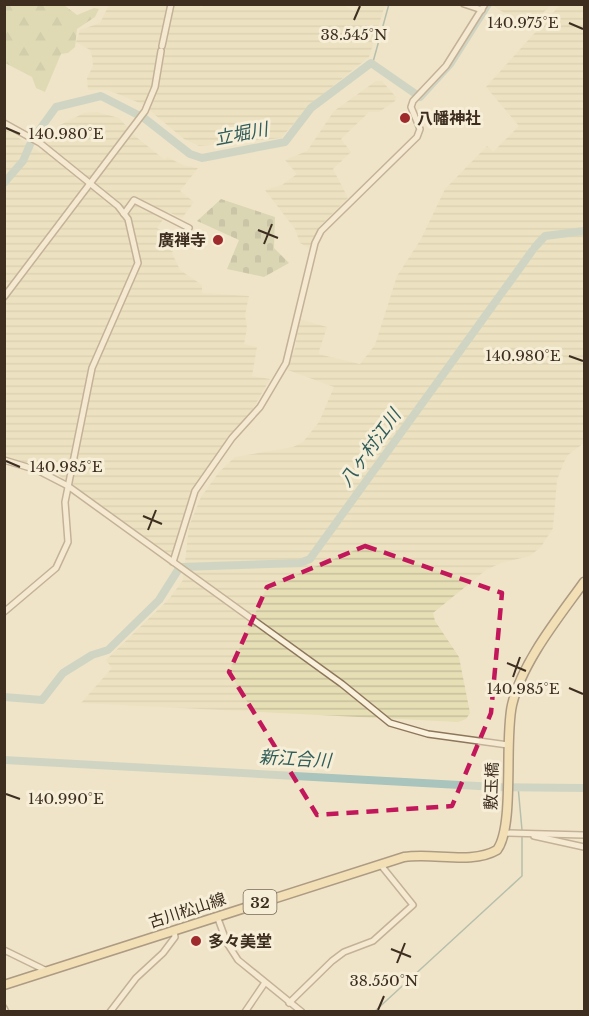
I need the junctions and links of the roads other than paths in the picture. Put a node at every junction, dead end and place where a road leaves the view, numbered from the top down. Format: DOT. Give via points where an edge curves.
graph roads {
  1 [pos="171,4"];
  2 [pos="464,4"];
  3 [pos="484,7"];
  4 [pos="4,123"];
  5 [pos="91,185"];
  6 [pos="124,214"];
  7 [pos="189,228"];
  8 [pos="4,297"];
  9 [pos="4,460"];
  10 [pos="68,486"];
  11 [pos="173,562"];
  12 [pos="585,582"];
  13 [pos="4,612"];
  14 [pos="508,745"];
  15 [pos="504,830"];
  16 [pos="527,834"];
  17 [pos="585,835"];
  18 [pos="585,847"];
  19 [pos="380,864"];
  20 [pos="217,916"];
  21 [pos="174,930"];
  22 [pos="4,950"];
  23 [pos="47,971"];
  24 [pos="4,984"];
  25 [pos="264,984"];
  26 [pos="289,1003"];
  27 [pos="110,1011"];
  28 [pos="245,1011"];
  29 [pos="302,1011"];
  1 -- 5 [label="street" via="146,111"];
  2 -- 3 [label="street"];
  3 -- 11 [label="street" via="446,66 411,107 420,129 417,137 321,231 286,363 260,407 232,438 195,491"];
  4 -- 5 [label="street" via="40,143"];
  5 -- 6 [label="street"];
  5 -- 8 [label="street"];
  6 -- 7 [label="street" via="134,200"];
  6 -- 10 [label="street" via="138,263 92,368"];
  9 -- 10 [label="street" via="37,470"];
  10 -- 11 [label="street"];
  10 -- 13 [label="street" via="68,542 64,555 49,575"];
  11 -- 14 [label="street" via="390,723 428,734"];
  12 -- 14 [label="main road" via="521,679 512,705"];
  14 -- 15 [label="main road, 敷玉橋"];
  15 -- 16 [label="street"];
  15 -- 19 [label="main road, 古川松山線 / 32" via="496,850 480,857 425,855"];
  16 -- 17 [label="street"];
  16 -- 18 [label="street"];
  19 -- 20 [label="main road, 古川松山線 / 32"];
  19 -- 26 [label="street" via="413,905 373,941 332,961"];
  20 -- 21 [label="main road, 古川松山線 / 32"];
  20 -- 25 [label="street" via="231,952"];
  21 -- 23 [label="main road, 古川松山線 / 32"];
  21 -- 27 [label="street" via="175,937 163,953 136,978"];
  22 -- 23 [label="street"];
  23 -- 24 [label="main road, 古川松山線 / 32"];
  25 -- 26 [label="street"];
  25 -- 28 [label="street"];
  26 -- 29 [label="street"];
}
